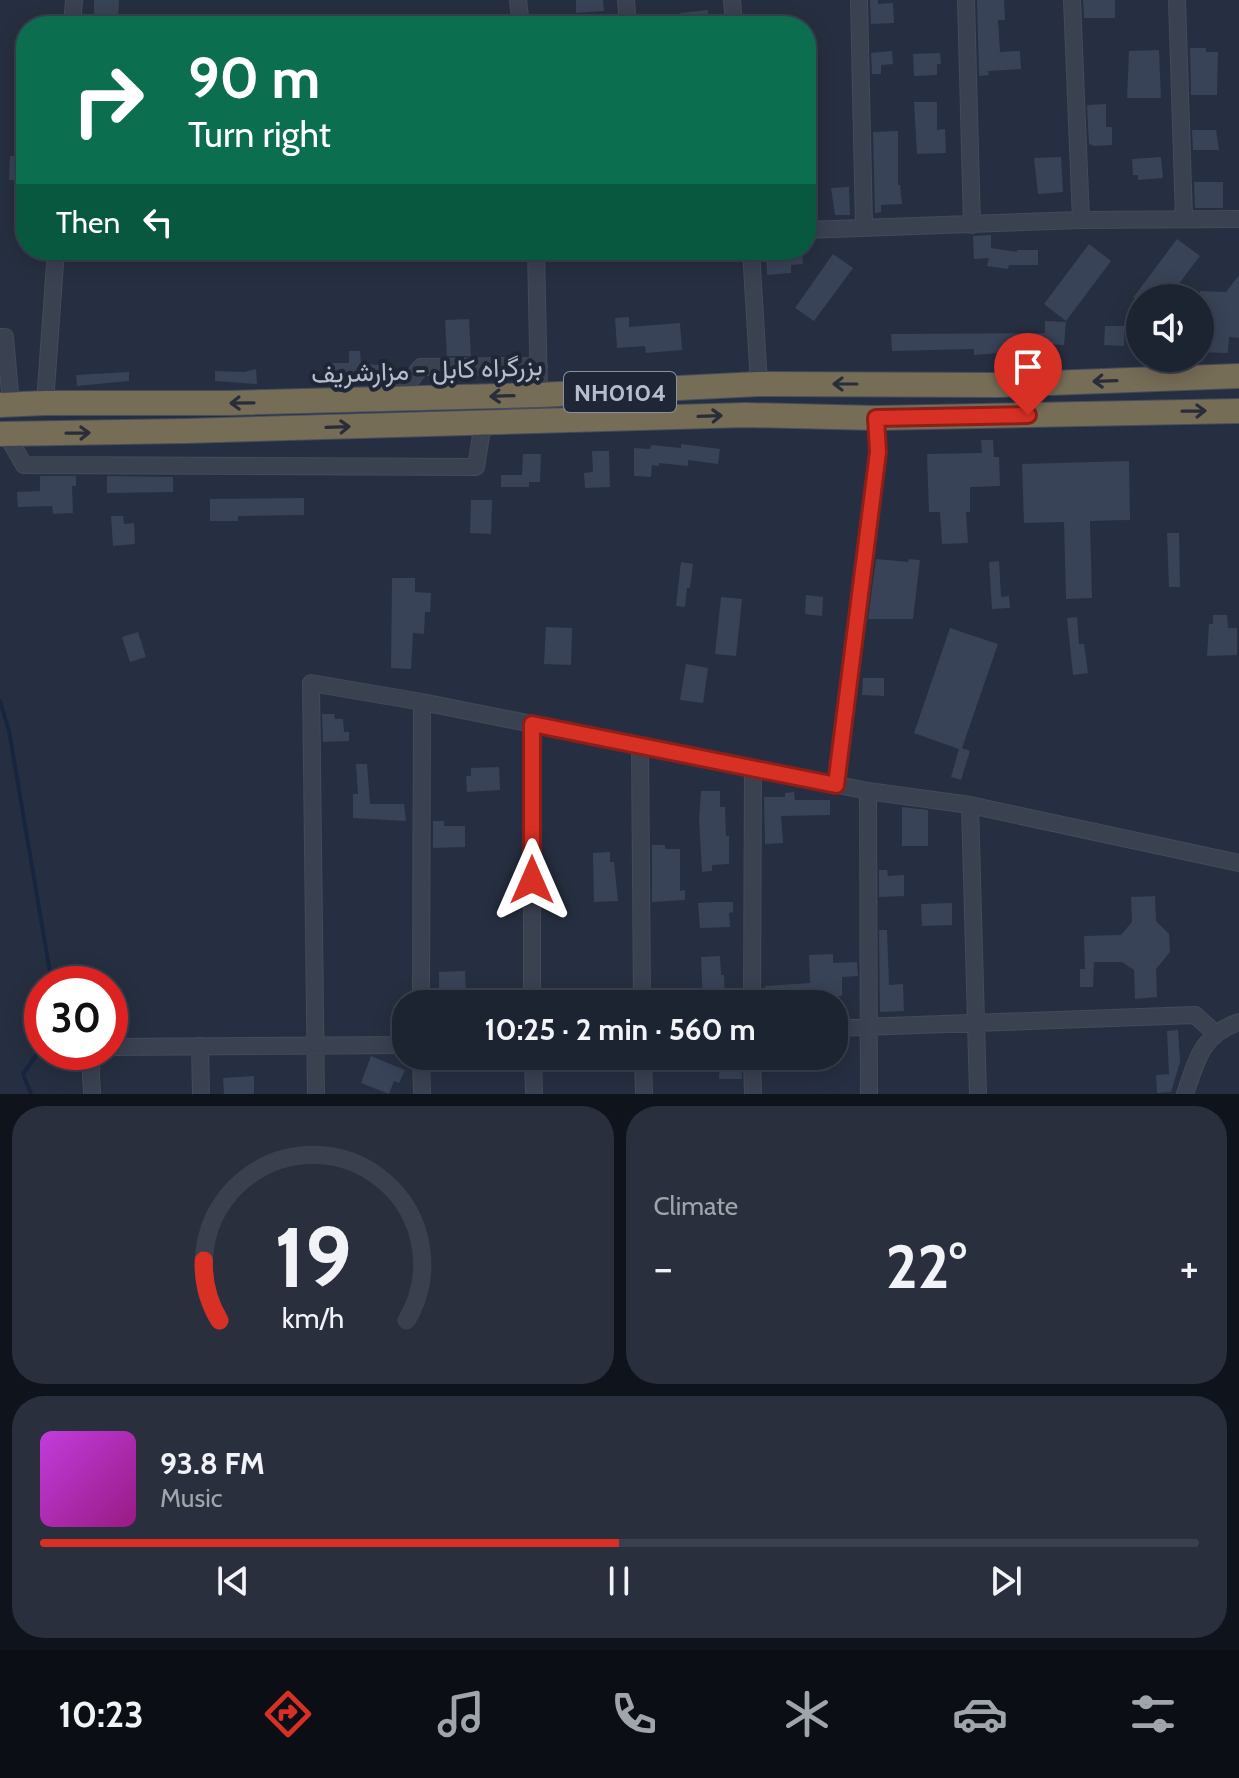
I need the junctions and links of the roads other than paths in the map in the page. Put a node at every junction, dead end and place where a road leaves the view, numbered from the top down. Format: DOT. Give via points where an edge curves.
graph roads {
  1 [pos="859,0"];
  2 [pos="966,0"];
  3 [pos="1072,0"];
  4 [pos="1177,0"];
  5 [pos="1184,219"];
  6 [pos="1239,219"];
  7 [pos="1081,220"];
  8 [pos="972,225"];
  9 [pos="864,227"];
  10 [pos="816,229"];
  11 [pos="55,260"];
  12 [pos="536,260"];
  13 [pos="752,260"];
  14 [pos="0,337"];
  15 [pos="539,366"];
  16 [pos="1239,376"];
  17 [pos="759,384"];
  18 [pos="539,395"];
  19 [pos="395,399"];
  20 [pos="45,403"];
  21 [pos="6,405"];
  22 [pos="1239,411"];
  23 [pos="876,418"];
  24 [pos="483,423"];
  25 [pos="3,434"];
  26 [pos="422,702"];
  27 [pos="532,724"];
  28 [pos="640,745"];
  29 [pos="753,768"];
  30 [pos="836,785"];
  31 [pos="868,791"];
  32 [pos="970,805"];
  33 [pos="1239,863"];
  34 [pos="421,990"];
  35 [pos="532,990"];
  36 [pos="642,990"];
  37 [pos="752,990"];
  38 [pos="1239,1022"];
  39 [pos="977,1023"];
  40 [pos="869,1027"];
  41 [pos="848,1028"];
  42 [pos="1215,1033"];
  43 [pos="316,1044"];
  44 [pos="392,1045"];
  45 [pos="200,1046"];
  46 [pos="128,1047"];
  47 [pos="91,1070"];
  48 [pos="421,1070"];
  49 [pos="533,1070"];
  50 [pos="643,1070"];
  51 [pos="752,1070"];
  52 [pos="92,1094"];
  53 [pos="201,1094"];
  54 [pos="316,1094"];
  55 [pos="422,1094"];
  56 [pos="534,1094"];
  57 [pos="644,1094"];
  58 [pos="753,1094"];
  59 [pos="869,1094"];
  60 [pos="978,1094"];
  61 [pos="1185,1094"];
  1 -- 9 [label="street"];
  2 -- 8 [label="street"];
  3 -- 7 [label="street"];
  4 -- 5 [label="street"];
  5 -- 6 [label="street"];
  5 -- 7 [label="street"];
  7 -- 8 [label="street"];
  8 -- 9 [label="street"];
  9 -- 10 [label="street"];
  11 -- 20 [label="street"];
  12 -- 15 [label="street"];
  13 -- 17 [label="street"];
  14 -- 21 [label="street" via="5,337"];
  15 -- 18 [label="street"];
  15 -- 19 [label="street" via="421,367"];
  16 -- 17 [label="highway, بزرگراه کابل - مزارشریف / NH0104, one-way" via="998,385"];
  17 -- 18 [label="highway, بزرگراه کابل - مزارشریف / NH0104"];
  18 -- 19 [label="highway, بزرگراه کابل - مزارشریف / NH0104, one-way"];
  19 -- 20 [label="highway, بزرگراه کابل - مزارشریف / NH0104, one-way"];
  20 -- 21 [label="highway, بزرگراه کابل - مزارشریف / NH0104"];
  23 -- 22 [label="highway, بزرگراه کابل - مزارشریف / NH0104, one-way"];
  24 -- 23 [label="highway, بزرگراه کابل - مزارشریف / NH0104, one-way" via="746,415"];
  23 -- 30 [label="street" via="878,452"];
  25 -- 24 [label="highway, بزرگراه کابل - مزارشریف / NH0104, one-way"];
  24 -- 25 [label="street" via="476,467 24,465"];
  26 -- 27 [label="street"];
  26 -- 34 [label="street"];
  26 -- 43 [label="street" via="311,683"];
  27 -- 28 [label="street"];
  27 -- 35 [label="street"];
  28 -- 29 [label="street"];
  28 -- 36 [label="street"];
  29 -- 30 [label="street"];
  29 -- 37 [label="street"];
  30 -- 31 [label="street"];
  31 -- 32 [label="street"];
  31 -- 40 [label="street"];
  32 -- 33 [label="street"];
  32 -- 39 [label="street"];
  38 -- 42 [label="street"];
  39 -- 40 [label="street"];
  39 -- 42 [label="street" via="1195,1015"];
  39 -- 60 [label="street"];
  40 -- 41 [label="street"];
  40 -- 59 [label="street"];
  42 -- 61 [label="street" via="1200,1051"];
  43 -- 44 [label="street"];
  43 -- 45 [label="street"];
  43 -- 54 [label="street"];
  45 -- 46 [label="street"];
  45 -- 53 [label="street"];
  47 -- 52 [label="street"];
  48 -- 55 [label="street"];
  49 -- 56 [label="street"];
  50 -- 57 [label="street"];
  51 -- 58 [label="street"];
}
